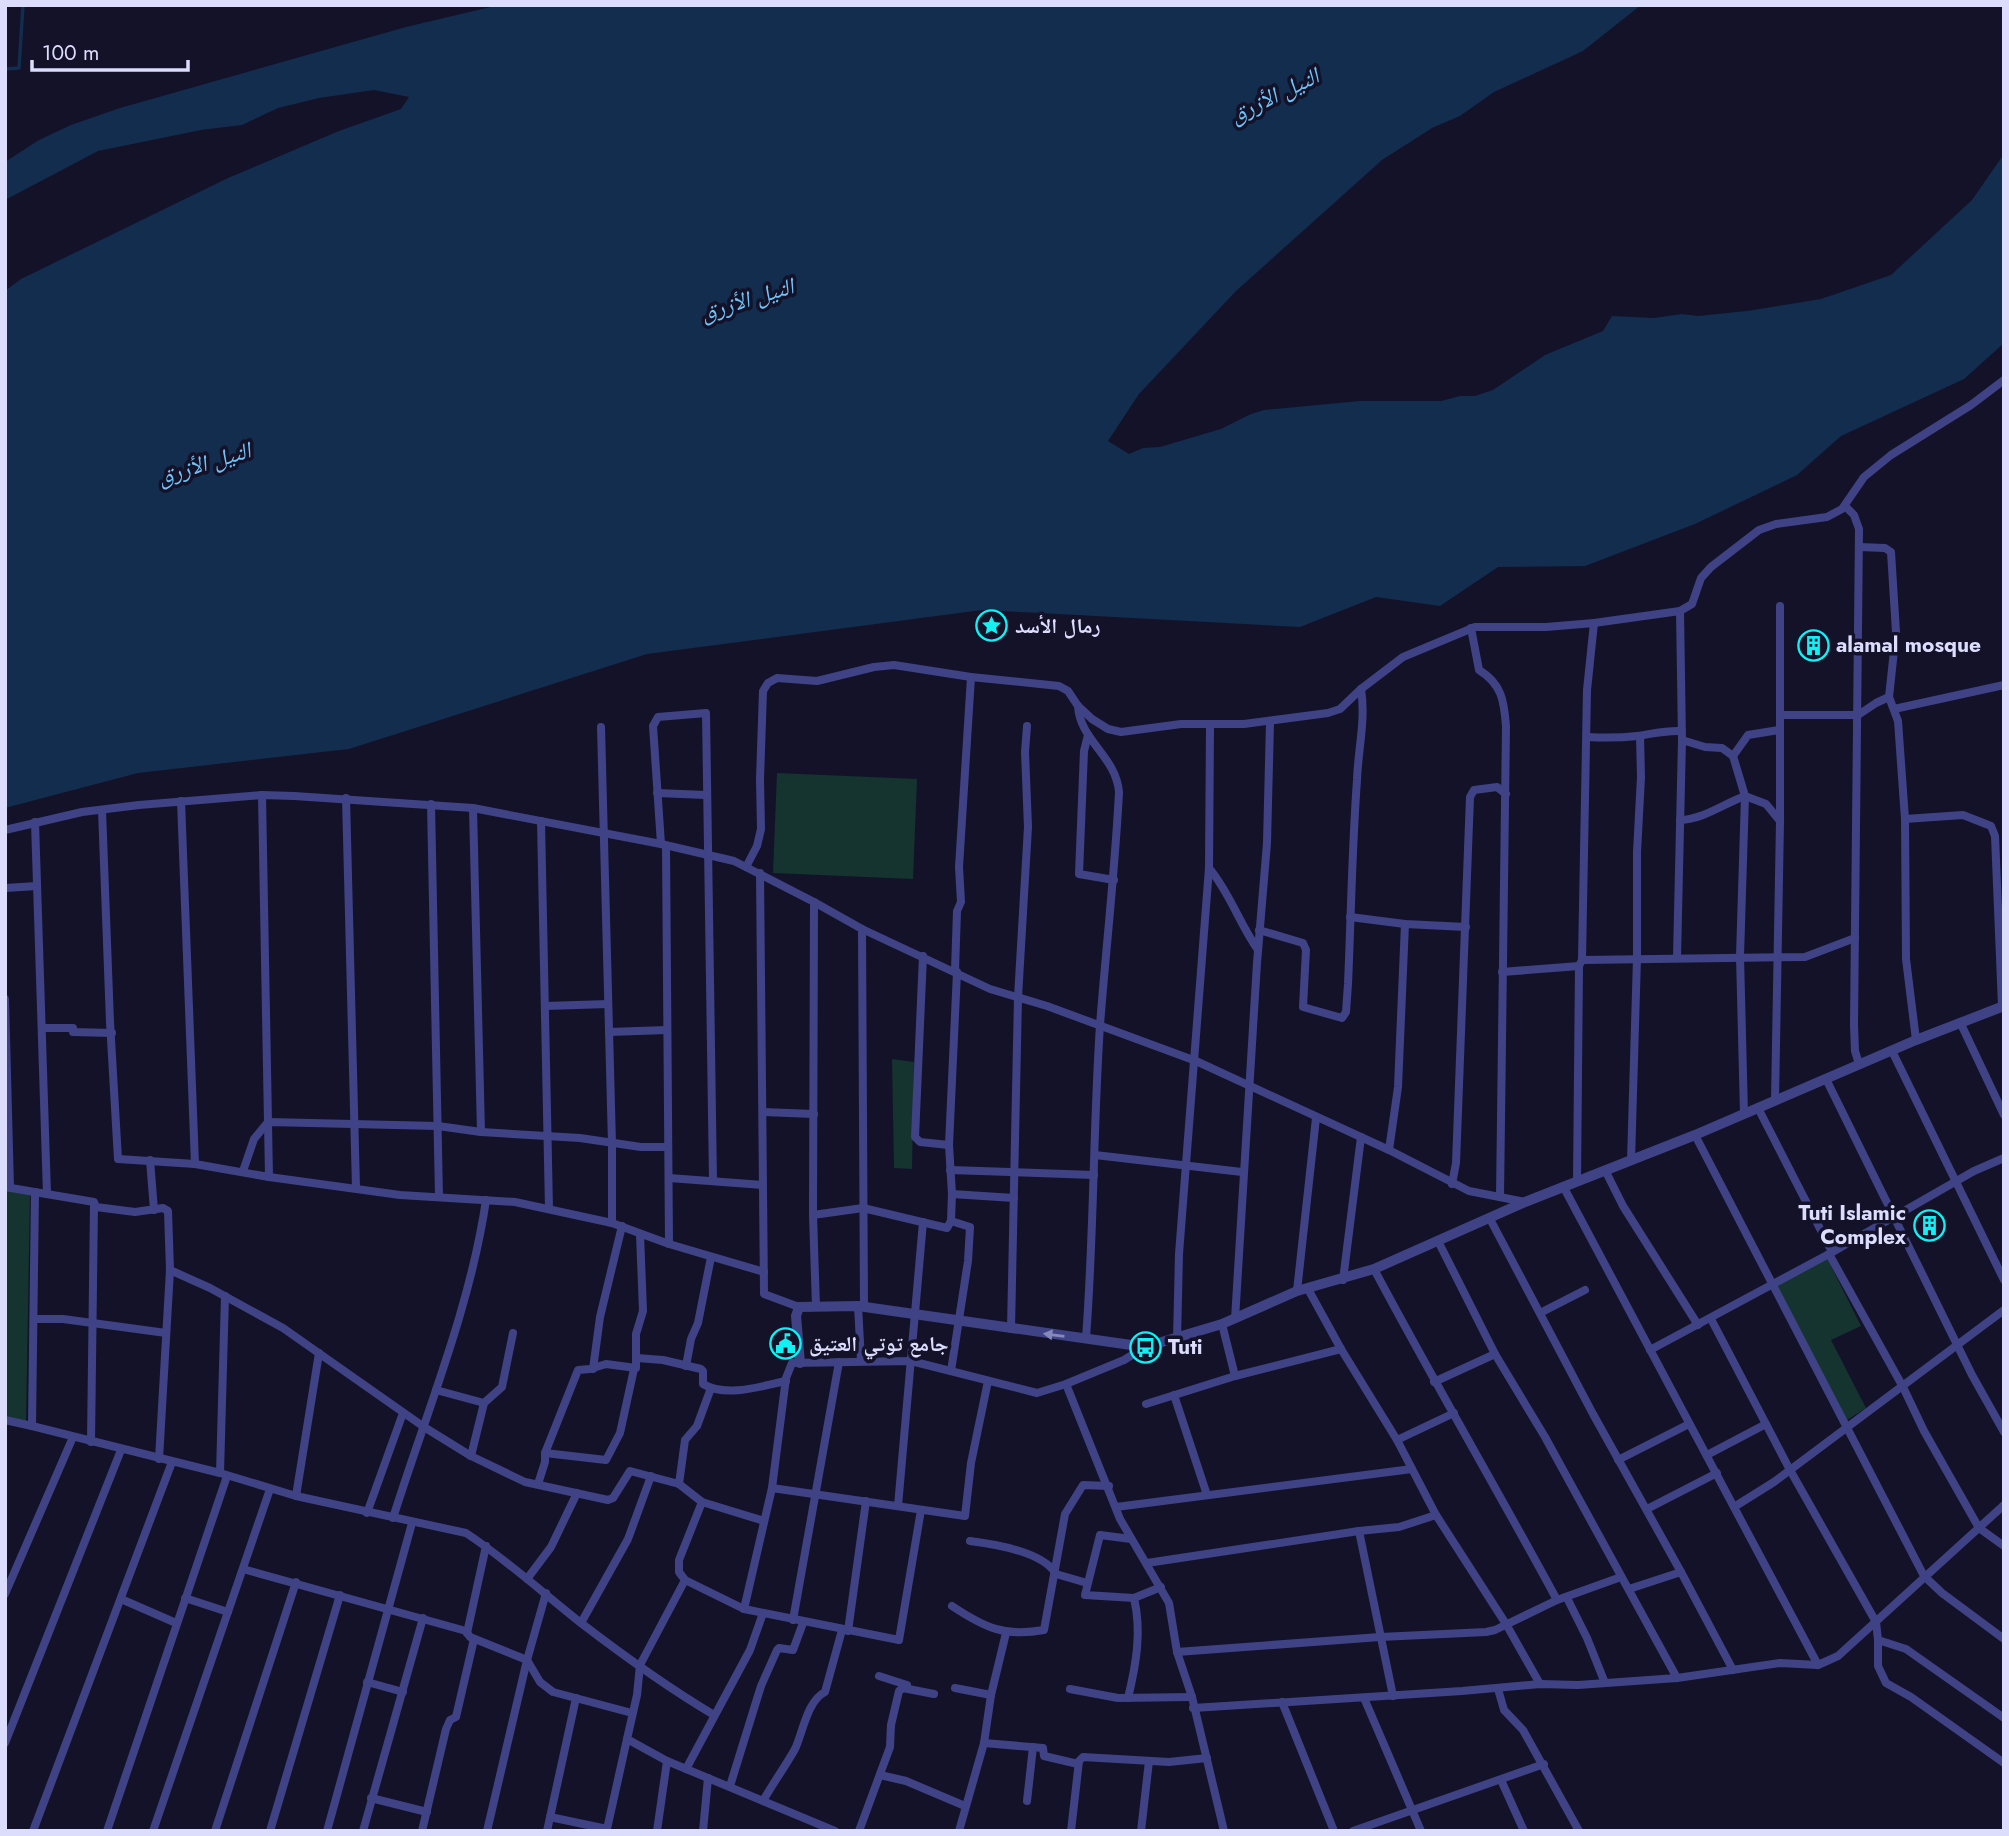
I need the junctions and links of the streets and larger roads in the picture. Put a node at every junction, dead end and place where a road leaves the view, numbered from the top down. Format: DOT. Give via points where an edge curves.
graph roads {
  1 [pos="2004,380"];
  2 [pos="1845,506"];
  3 [pos="1859,547"];
  4 [pos="1780,606"];
  5 [pos="1680,611"];
  6 [pos="1594,623"];
  7 [pos="1471,628"];
  8 [pos="971,677"];
  9 [pos="2004,684"];
  10 [pos="1361,689"];
  11 [pos="1889,697"];
  12 [pos="1078,706"];
  13 [pos="1894,709"];
  14 [pos="1780,715"];
  15 [pos="1858,715"];
  16 [pos="1270,722"];
  17 [pos="1027,726"];
  18 [pos="1210,726"];
  19 [pos="601,727"];
  20 [pos="1779,730"];
  21 [pos="1088,735"];
  22 [pos="1640,736"];
  23 [pos="1682,736"];
  24 [pos="1587,737"];
  25 [pos="1733,756"];
  26 [pos="657,793"];
  27 [pos="1506,794"];
  28 [pos="262,795"];
  29 [pos="706,795"];
  30 [pos="1745,796"];
  31 [pos="346,799"];
  32 [pos="181,801"];
  33 [pos="431,804"];
  34 [pos="473,808"];
  35 [pos="102,810"];
  36 [pos="1905,819"];
  37 [pos="1680,820"];
  38 [pos="541,821"];
  39 [pos="1780,821"];
  40 [pos="35,822"];
  41 [pos="5,830"];
  42 [pos="605,834"];
  43 [pos="663,845"];
  44 [pos="709,855"];
  45 [pos="746,866"];
  46 [pos="1209,868"];
  47 [pos="760,873"];
  48 [pos="1114,880"];
  49 [pos="37,886"];
  50 [pos="5,888"];
  51 [pos="814,902"];
  52 [pos="1350,918"];
  53 [pos="1405,924"];
  54 [pos="1466,927"];
  55 [pos="862,929"];
  56 [pos="1259,930"];
  57 [pos="1855,938"];
  58 [pos="1258,950"];
  59 [pos="923,956"];
  60 [pos="1740,956"];
  61 [pos="1677,957"];
  62 [pos="1777,957"];
  63 [pos="1637,958"];
  64 [pos="1580,963"];
  65 [pos="956,971"];
  66 [pos="1502,972"];
  67 [pos="1018,997"];
  68 [pos="5,999"];
  69 [pos="608,1004"];
  70 [pos="545,1006"];
  71 [pos="2003,1006"];
  72 [pos="1960,1022"];
  73 [pos="1100,1026"];
  74 [pos="42,1028"];
  75 [pos="667,1030"];
  76 [pos="609,1032"];
  77 [pos="112,1033"];
  78 [pos="1916,1040"];
  79 [pos="1892,1051"];
  80 [pos="1196,1061"];
  81 [pos="1858,1064"];
  82 [pos="1826,1079"];
  83 [pos="1249,1085"];
  84 [pos="1775,1100"];
  85 [pos="1758,1108"];
  86 [pos="762,1112"];
  87 [pos="814,1114"];
  88 [pos="1745,1114"];
  89 [pos="2004,1115"];
  90 [pos="1316,1118"];
  91 [pos="268,1122"];
  92 [pos="354,1123"];
  93 [pos="438,1126"];
  94 [pos="481,1132"];
  95 [pos="1695,1135"];
  96 [pos="547,1136"];
  97 [pos="1361,1137"];
  98 [pos="612,1144"];
  99 [pos="949,1145"];
  100 [pos="668,1147"];
  101 [pos="1389,1150"];
  102 [pos="1095,1155"];
  103 [pos="2004,1158"];
  104 [pos="150,1160"];
  105 [pos="1631,1161"];
  106 [pos="195,1164"];
  107 [pos="1188,1166"];
  108 [pos="950,1170"];
  109 [pos="1605,1170"];
  110 [pos="243,1171"];
  111 [pos="1015,1172"];
  112 [pos="1242,1172"];
  113 [pos="1094,1175"];
  114 [pos="270,1177"];
  115 [pos="668,1178"];
  116 [pos="713,1181"];
  117 [pos="1577,1181"];
  118 [pos="1956,1182"];
  119 [pos="1452,1184"];
  120 [pos="763,1185"];
  121 [pos="1563,1186"];
  122 [pos="8,1188"];
  123 [pos="356,1188"];
  124 [pos="35,1192"];
  125 [pos="47,1194"];
  126 [pos="952,1194"];
  127 [pos="439,1197"];
  128 [pos="1500,1197"];
  129 [pos="1014,1198"];
  130 [pos="486,1200"];
  131 [pos="94,1202"];
  132 [pos="1525,1202"];
  133 [pos="863,1208"];
  134 [pos="549,1209"];
  135 [pos="154,1210"];
  136 [pos="813,1214"];
  137 [pos="1894,1217"];
  138 [pos="1490,1219"];
  139 [pos="951,1221"];
  140 [pos="923,1222"];
  141 [pos="612,1223"];
  142 [pos="622,1226"];
  143 [pos="640,1234"];
  144 [pos="1438,1241"];
  145 [pos="669,1244"];
  146 [pos="1831,1253"];
  147 [pos="711,1257"];
  148 [pos="1374,1269"];
  149 [pos="170,1270"];
  150 [pos="764,1272"];
  151 [pos="1343,1280"];
  152 [pos="2004,1280"];
  153 [pos="1772,1284"];
  154 [pos="1303,1290"];
  155 [pos="1586,1290"];
  156 [pos="225,1296"];
  157 [pos="861,1306"];
  158 [pos="799,1307"];
  159 [pos="816,1307"];
  160 [pos="2004,1310"];
  161 [pos="1540,1313"];
  162 [pos="915,1315"];
  163 [pos="34,1319"];
  164 [pos="1235,1319"];
  165 [pos="1711,1319"];
  166 [pos="959,1321"];
  167 [pos="93,1323"];
  168 [pos="1222,1324"];
  169 [pos="1698,1325"];
  170 [pos="1011,1329"];
  171 [pos="166,1333"];
  172 [pos="513,1333"];
  173 [pos="1086,1338"];
  174 [pos="1177,1339"];
  175 [pos="1957,1344"];
  176 [pos="1145,1348"];
  177 [pos="1341,1349"];
  178 [pos="1650,1350"];
  179 [pos="319,1353"];
  180 [pos="1495,1354"];
  181 [pos="638,1358"];
  182 [pos="911,1361"];
  183 [pos="839,1362"];
  184 [pos="861,1362"];
  185 [pos="800,1363"];
  186 [pos="686,1366"];
  187 [pos="593,1369"];
  188 [pos="634,1369"];
  189 [pos="951,1371"];
  190 [pos="1235,1376"];
  191 [pos="786,1381"];
  192 [pos="988,1381"];
  193 [pos="1434,1382"];
  194 [pos="1066,1384"];
  195 [pos="1903,1387"];
  196 [pos="711,1388"];
  197 [pos="436,1390"];
  198 [pos="1174,1395"];
  199 [pos="484,1403"];
  200 [pos="1146,1404"];
  201 [pos="403,1413"];
  202 [pos="1454,1413"];
  203 [pos="6,1421"];
  204 [pos="1689,1424"];
  205 [pos="1766,1424"];
  206 [pos="32,1426"];
  207 [pos="424,1427"];
  208 [pos="1847,1428"];
  209 [pos="2004,1432"];
  210 [pos="73,1437"];
  211 [pos="1397,1440"];
  212 [pos="91,1442"];
  213 [pos="121,1450"];
  214 [pos="545,1453"];
  215 [pos="1707,1455"];
  216 [pos="471,1456"];
  217 [pos="159,1459"];
  218 [pos="1618,1460"];
  219 [pos="172,1462"];
  220 [pos="1412,1469"];
  221 [pos="1790,1470"];
  222 [pos="1717,1474"];
  223 [pos="224,1475"];
  224 [pos="651,1475"];
  225 [pos="538,1484"];
  226 [pos="679,1484"];
  227 [pos="1109,1486"];
  228 [pos="772,1488"];
  229 [pos="270,1489"];
  230 [pos="577,1493"];
  231 [pos="814,1495"];
  232 [pos="1207,1495"];
  233 [pos="296,1496"];
  234 [pos="866,1501"];
  235 [pos="702,1502"];
  236 [pos="2004,1505"];
  237 [pos="898,1506"];
  238 [pos="1116,1507"];
  239 [pos="1734,1507"];
  240 [pos="1647,1509"];
  241 [pos="921,1510"];
  242 [pos="367,1513"];
  243 [pos="1436,1515"];
  244 [pos="393,1518"];
  245 [pos="764,1521"];
  246 [pos="412,1522"];
  247 [pos="1979,1528"];
  248 [pos="1359,1531"];
  249 [pos="1131,1539"];
  250 [pos="970,1541"];
  251 [pos="486,1546"];
  252 [pos="2004,1546"];
  253 [pos="1147,1563"];
  254 [pos="243,1569"];
  255 [pos="1681,1572"];
  256 [pos="1056,1574"];
  257 [pos="1924,1576"];
  258 [pos="1621,1577"];
  259 [pos="527,1579"];
  260 [pos="685,1580"];
  261 [pos="296,1582"];
  262 [pos="1087,1583"];
  263 [pos="1161,1587"];
  264 [pos="1629,1589"];
  265 [pos="546,1593"];
  266 [pos="5,1594"];
  267 [pos="340,1595"];
  268 [pos="185,1598"];
  269 [pos="1134,1598"];
  270 [pos="1567,1598"];
  271 [pos="121,1599"];
  272 [pos="1557,1600"];
  273 [pos="952,1606"];
  274 [pos="744,1609"];
  275 [pos="388,1610"];
  276 [pos="228,1612"];
  277 [pos="763,1613"];
  278 [pos="423,1618"];
  279 [pos="793,1620"];
  280 [pos="803,1622"];
  281 [pos="1876,1622"];
  282 [pos="176,1623"];
  283 [pos="581,1623"];
  284 [pos="1506,1624"];
  285 [pos="845,1631"];
  286 [pos="1006,1633"];
  287 [pos="470,1636"];
  288 [pos="1380,1637"];
  289 [pos="2004,1639"];
  290 [pos="1878,1640"];
  291 [pos="1177,1652"];
  292 [pos="527,1660"];
  293 [pos="640,1665"];
  294 [pos="1818,1665"];
  295 [pos="1733,1670"];
  296 [pos="880,1676"];
  297 [pos="1677,1678"];
  298 [pos="367,1682"];
  299 [pos="1605,1683"];
  300 [pos="1540,1684"];
  301 [pos="907,1688"];
  302 [pos="955,1688"];
  303 [pos="1070,1689"];
  304 [pos="1498,1689"];
  305 [pos="403,1692"];
  306 [pos="934,1694"];
  307 [pos="991,1695"];
  308 [pos="1393,1696"];
  309 [pos="1192,1697"];
  310 [pos="576,1698"];
  311 [pos="1128,1698"];
  312 [pos="1364,1698"];
  313 [pos="1282,1702"];
  314 [pos="1193,1708"];
  315 [pos="632,1713"];
  316 [pos="713,1715"];
  317 [pos="2004,1718"];
  318 [pos="627,1740"];
  319 [pos="5,1743"];
  320 [pos="984,1743"];
  321 [pos="1033,1747"];
  322 [pos="1207,1758"];
  323 [pos="667,1761"];
  324 [pos="1149,1761"];
  325 [pos="2004,1763"];
  326 [pos="1078,1764"];
  327 [pos="1544,1765"];
  328 [pos="686,1769"];
  329 [pos="880,1775"];
  330 [pos="709,1778"];
  331 [pos="1501,1780"];
  332 [pos="730,1786"];
  333 [pos="371,1798"];
  334 [pos="763,1801"];
  335 [pos="1027,1801"];
  336 [pos="965,1806"];
  337 [pos="1412,1811"];
  338 [pos="550,1817"];
  339 [pos="803,1819"];
  340 [pos="424,1822"];
  341 [pos="33,1831"];
  342 [pos="107,1831"];
  343 [pos="153,1831"];
  344 [pos="215,1831"];
  345 [pos="270,1831"];
  346 [pos="327,1831"];
  347 [pos="363,1831"];
  348 [pos="415,1831"];
  349 [pos="487,1831"];
  350 [pos="547,1831"];
  351 [pos="657,1831"];
  352 [pos="703,1831"];
  353 [pos="803,1831"];
  354 [pos="835,1831"];
  355 [pos="859,1831"];
  356 [pos="959,1831"];
  357 [pos="1072,1831"];
  358 [pos="1141,1831"];
  359 [pos="1224,1831"];
  360 [pos="1334,1831"];
  361 [pos="1353,1831"];
  362 [pos="1421,1831"];
  363 [pos="1524,1831"];
  364 [pos="1579,1831"];
  1 -- 2 [label="street" via="1864,477"];
  2 -- 3 [label="street" via="1860,529"];
  2 -- 5 [label="street" via="1827,517 1759,530 1711,567 1701,578 1692,604"];
  3 -- 11 [label="street" via="1891,552 1896,632"];
  3 -- 15 [label="street"];
  4 -- 14 [label="street"];
  5 -- 6 [label="street"];
  5 -- 23 [label="street"];
  6 -- 7 [label="street"];
  6 -- 24 [label="street"];
  7 -- 10 [label="street" via="1403,657"];
  7 -- 27 [label="street" via="1479,670 1489,676 1504,699"];
  8 -- 12 [label="street" via="1059,686"];
  8 -- 45 [label="street" via="894,666 817,681 777,678 768,683 763,691 761,829"];
  8 -- 65 [label="street"];
  9 -- 13 [label="street"];
  10 -- 16 [label="street" via="1340,709"];
  10 -- 52 [label="street"];
  11 -- 13 [label="street"];
  11 -- 15 [label="street"];
  12 -- 18 [label="street" via="1108,729 1121,732 1181,724"];
  12 -- 21 [label="street" via="1079,720"];
  13 -- 36 [label="street"];
  14 -- 15 [label="street"];
  14 -- 20 [label="street"];
  15 -- 57 [label="street"];
  16 -- 18 [label="street"];
  16 -- 56 [label="street" via="1268,843"];
  17 -- 67 [label="street" via="1028,827"];
  18 -- 46 [label="street"];
  19 -- 42 [label="street"];
  20 -- 25 [label="street" via="1748,735"];
  20 -- 39 [label="street"];
  21 -- 48 [label="street" via="1118,779"];
  21 -- 48 [label="street" via="1079,874"];
  22 -- 23 [label="street" via="1663,730"];
  22 -- 24 [label="street"];
  22 -- 63 [label="street"];
  23 -- 25 [label="street"];
  23 -- 37 [label="street"];
  24 -- 64 [label="street"];
  25 -- 30 [label="street"];
  26 -- 29 [label="street"];
  26 -- 29 [label="street" via="653,726 659,717 706,713"];
  26 -- 43 [label="street"];
  27 -- 54 [label="street" via="1497,787 1474,790 1470,797"];
  27 -- 66 [label="street"];
  28 -- 31 [label="street"];
  28 -- 32 [label="street"];
  28 -- 91 [label="street"];
  29 -- 44 [label="street"];
  30 -- 37 [label="street" via="1696,820"];
  30 -- 39 [label="street" via="1766,804"];
  30 -- 60 [label="street"];
  31 -- 33 [label="street"];
  31 -- 92 [label="street"];
  32 -- 35 [label="street"];
  32 -- 106 [label="street"];
  33 -- 34 [label="street"];
  33 -- 93 [label="street"];
  34 -- 38 [label="street"];
  34 -- 94 [label="street"];
  35 -- 40 [label="street"];
  35 -- 77 [label="street"];
  36 -- 71 [label="street" via="1963,815 1991,826"];
  36 -- 78 [label="street" via="1906,959"];
  37 -- 61 [label="street"];
  38 -- 42 [label="street"];
  38 -- 70 [label="street"];
  39 -- 62 [label="street"];
  40 -- 41 [label="street"];
  40 -- 49 [label="street"];
  42 -- 43 [label="street"];
  42 -- 69 [label="street"];
  43 -- 44 [label="street"];
  43 -- 75 [label="street"];
  44 -- 45 [label="street"];
  44 -- 116 [label="street"];
  45 -- 47 [label="street"];
  46 -- 58 [label="street" via="1224,886"];
  46 -- 80 [label="street"];
  47 -- 51 [label="street"];
  47 -- 86 [label="street"];
  48 -- 73 [label="street"];
  49 -- 50 [label="street"];
  49 -- 74 [label="street"];
  51 -- 55 [label="street"];
  51 -- 87 [label="street"];
  52 -- 53 [label="street"];
  52 -- 56 [label="street" via="1346,1012 1342,1018 1303,1007 1303,943"];
  53 -- 54 [label="street"];
  53 -- 101 [label="street" via="1398,1087"];
  54 -- 119 [label="street"];
  55 -- 59 [label="street"];
  55 -- 133 [label="street"];
  56 -- 58 [label="street"];
  57 -- 62 [label="street" via="1805,957"];
  57 -- 81 [label="street"];
  58 -- 83 [label="street"];
  59 -- 65 [label="street"];
  59 -- 99 [label="street" via="915,1137 920,1142"];
  60 -- 61 [label="street"];
  60 -- 62 [label="street"];
  60 -- 88 [label="street"];
  61 -- 63 [label="street"];
  62 -- 84 [label="street"];
  63 -- 64 [label="street"];
  63 -- 105 [label="street"];
  64 -- 66 [label="street"];
  64 -- 117 [label="street"];
  65 -- 67 [label="street"];
  65 -- 99 [label="street"];
  66 -- 128 [label="street"];
  67 -- 73 [label="street"];
  67 -- 111 [label="street"];
  68 -- 122 [label="street"];
  69 -- 70 [label="street"];
  69 -- 76 [label="street"];
  70 -- 96 [label="street"];
  71 -- 72 [label="street"];
  72 -- 78 [label="street"];
  72 -- 89 [label="street"];
  73 -- 80 [label="street"];
  73 -- 102 [label="street"];
  74 -- 77 [label="street"];
  74 -- 125 [label="street"];
  75 -- 76 [label="street"];
  75 -- 100 [label="street"];
  76 -- 98 [label="street"];
  77 -- 104 [label="street" via="117,1157"];
  78 -- 79 [label="street"];
  79 -- 81 [label="street"];
  79 -- 118 [label="street"];
  80 -- 83 [label="street"];
  80 -- 107 [label="street"];
  81 -- 82 [label="street"];
  82 -- 84 [label="street"];
  82 -- 137 [label="street"];
  83 -- 90 [label="street"];
  83 -- 112 [label="street"];
  84 -- 85 [label="street"];
  85 -- 88 [label="street"];
  85 -- 146 [label="street"];
  86 -- 87 [label="street"];
  86 -- 120 [label="street"];
  87 -- 136 [label="street"];
  88 -- 95 [label="street"];
  90 -- 97 [label="street"];
  90 -- 154 [label="street"];
  91 -- 92 [label="street"];
  91 -- 110 [label="street" via="254,1139"];
  91 -- 114 [label="street"];
  92 -- 93 [label="street"];
  92 -- 123 [label="street"];
  93 -- 94 [label="street"];
  93 -- 127 [label="street"];
  94 -- 96 [label="street"];
  95 -- 105 [label="street"];
  95 -- 153 [label="street"];
  96 -- 98 [label="street"];
  96 -- 134 [label="street"];
  97 -- 101 [label="street"];
  97 -- 151 [label="street"];
  98 -- 100 [label="street"];
  98 -- 141 [label="street"];
  99 -- 108 [label="street"];
  100 -- 115 [label="street"];
  101 -- 119 [label="street"];
  102 -- 107 [label="street"];
  102 -- 113 [label="street"];
  103 -- 118 [label="street"];
  104 -- 106 [label="street"];
  104 -- 135 [label="street"];
  105 -- 109 [label="street"];
  106 -- 110 [label="street"];
  107 -- 112 [label="street"];
  107 -- 174 [label="street"];
  108 -- 111 [label="street"];
  108 -- 126 [label="street"];
  109 -- 117 [label="street"];
  109 -- 169 [label="street"];
  110 -- 114 [label="street"];
  111 -- 113 [label="street"];
  111 -- 129 [label="street"];
  112 -- 164 [label="street"];
  113 -- 173 [label="street"];
  114 -- 123 [label="street"];
  115 -- 116 [label="street"];
  115 -- 145 [label="street"];
  116 -- 120 [label="street"];
  117 -- 121 [label="street"];
  118 -- 137 [label="street"];
  118 -- 152 [label="street"];
  119 -- 128 [label="street"];
  120 -- 150 [label="street"];
  121 -- 132 [label="street"];
  121 -- 178 [label="street"];
  122 -- 124 [label="street"];
  123 -- 127 [label="street"];
  124 -- 125 [label="street"];
  124 -- 163 [label="street"];
  125 -- 131 [label="street"];
  126 -- 129 [label="street"];
  126 -- 139 [label="street"];
  127 -- 130 [label="street"];
  128 -- 132 [label="street"];
  129 -- 170 [label="street"];
  130 -- 134 [label="street"];
  130 -- 197 [label="street" via="480,1242"];
  131 -- 135 [label="street" via="96,1207 127,1212"];
  131 -- 167 [label="street"];
  132 -- 138 [label="street"];
  133 -- 136 [label="street"];
  133 -- 140 [label="street"];
  133 -- 157 [label="street"];
  134 -- 141 [label="street"];
  135 -- 149 [label="street" via="168,1211"];
  136 -- 159 [label="street"];
  137 -- 146 [label="street"];
  137 -- 175 [label="street"];
  138 -- 144 [label="street"];
  138 -- 161 [label="street"];
  139 -- 140 [label="street" via="947,1228"];
  139 -- 166 [label="street" via="970,1227"];
  140 -- 162 [label="street"];
  141 -- 142 [label="street"];
  142 -- 143 [label="street"];
  142 -- 187 [label="street"];
  143 -- 145 [label="street"];
  143 -- 181 [label="street" via="643,1311 636,1334"];
  144 -- 148 [label="street"];
  144 -- 180 [label="street"];
  145 -- 147 [label="street"];
  146 -- 153 [label="street"];
  146 -- 195 [label="street"];
  147 -- 150 [label="street"];
  147 -- 186 [label="street"];
  148 -- 151 [label="street"];
  148 -- 193 [label="street"];
  149 -- 156 [label="street"];
  149 -- 171 [label="street"];
  150 -- 158 [label="street" via="764,1294"];
  151 -- 154 [label="street"];
  153 -- 165 [label="street"];
  153 -- 208 [label="street"];
  154 -- 164 [label="street"];
  154 -- 177 [label="street"];
  155 -- 161 [label="street"];
  156 -- 179 [label="street"];
  156 -- 223 [label="street"];
  157 -- 159 [label="street"];
  157 -- 162 [label="street"];
  157 -- 184 [label="street"];
  158 -- 159 [label="street"];
  158 -- 185 [label="street"];
  160 -- 175 [label="street"];
  161 -- 218 [label="street"];
  162 -- 166 [label="street"];
  162 -- 182 [label="street"];
  163 -- 167 [label="street"];
  163 -- 206 [label="street"];
  164 -- 168 [label="street"];
  165 -- 169 [label="street"];
  165 -- 205 [label="street"];
  166 -- 170 [label="street"];
  166 -- 189 [label="street"];
  167 -- 171 [label="street"];
  167 -- 212 [label="street"];
  168 -- 174 [label="street"];
  168 -- 190 [label="street"];
  169 -- 178 [label="street"];
  173 -- 170 [label="street, one-way"];
  171 -- 217 [label="street"];
  172 -- 199 [label="street" via="502,1387"];
  173 -- 176 [label="street"];
  174 -- 176 [label="street"];
  175 -- 195 [label="street"];
  175 -- 209 [label="street"];
  176 -- 194 [label="street"];
  177 -- 190 [label="street"];
  177 -- 211 [label="street"];
  178 -- 204 [label="street"];
  179 -- 201 [label="street"];
  179 -- 233 [label="street"];
  180 -- 193 [label="street"];
  180 -- 258 [label="street"];
  181 -- 186 [label="street"];
  181 -- 188 [label="street"];
  182 -- 184 [label="street"];
  182 -- 189 [label="street"];
  182 -- 237 [label="street"];
  183 -- 184 [label="street"];
  183 -- 185 [label="street"];
  183 -- 231 [label="street"];
  185 -- 191 [label="street" via="792,1363"];
  186 -- 196 [label="street" via="701,1369 703,1384"];
  187 -- 188 [label="street" via="606,1364"];
  187 -- 214 [label="street" via="578,1370"];
  188 -- 214 [label="street" via="620,1433 606,1460"];
  189 -- 192 [label="street"];
  190 -- 198 [label="street"];
  191 -- 196 [label="street" via="749,1390"];
  191 -- 228 [label="street"];
  192 -- 194 [label="street" via="1037,1393"];
  192 -- 241 [label="street" via="965,1516"];
  193 -- 202 [label="street"];
  194 -- 227 [label="street"];
  195 -- 208 [label="street"];
  195 -- 247 [label="street"];
  196 -- 226 [label="street" via="697,1426 685,1440"];
  197 -- 199 [label="street"];
  197 -- 207 [label="street"];
  198 -- 200 [label="street"];
  198 -- 232 [label="street"];
  199 -- 216 [label="street"];
  201 -- 207 [label="street"];
  201 -- 242 [label="street"];
  202 -- 211 [label="street"];
  202 -- 272 [label="street"];
  203 -- 206 [label="street"];
  204 -- 215 [label="street"];
  204 -- 218 [label="street"];
  205 -- 215 [label="street"];
  205 -- 221 [label="street"];
  206 -- 210 [label="street"];
  207 -- 216 [label="street"];
  207 -- 244 [label="street"];
  208 -- 221 [label="street"];
  208 -- 257 [label="street"];
  210 -- 212 [label="street"];
  210 -- 266 [label="street"];
  211 -- 220 [label="street"];
  212 -- 213 [label="street"];
  213 -- 217 [label="street"];
  213 -- 319 [label="street"];
  214 -- 225 [label="street"];
  215 -- 222 [label="street"];
  216 -- 225 [label="street"];
  217 -- 219 [label="street"];
  218 -- 240 [label="street"];
  219 -- 223 [label="street"];
  219 -- 271 [label="street"];
  220 -- 232 [label="street"];
  220 -- 243 [label="street"];
  221 -- 239 [label="street"];
  221 -- 281 [label="street"];
  222 -- 239 [label="street"];
  222 -- 240 [label="street"];
  223 -- 229 [label="street"];
  223 -- 268 [label="street"];
  224 -- 226 [label="street"];
  224 -- 230 [label="street" via="630,1471 611,1500"];
  224 -- 283 [label="street" via="628,1539"];
  225 -- 230 [label="street"];
  226 -- 235 [label="street"];
  227 -- 238 [label="street"];
  227 -- 256 [label="street" via="1083,1485 1076,1495 1064,1519"];
  228 -- 231 [label="street"];
  228 -- 245 [label="street"];
  229 -- 233 [label="street"];
  229 -- 254 [label="street"];
  230 -- 259 [label="street" via="551,1547"];
  231 -- 234 [label="street"];
  231 -- 279 [label="street"];
  232 -- 238 [label="street"];
  233 -- 242 [label="street"];
  234 -- 237 [label="street"];
  234 -- 285 [label="street"];
  235 -- 245 [label="street"];
  235 -- 260 [label="street" via="680,1560 679,1572"];
  236 -- 247 [label="street"];
  237 -- 241 [label="street"];
  238 -- 249 [label="street"];
  239 -- 294 [label="street"];
  240 -- 255 [label="street"];
  241 -- 285 [label="street" via="899,1640"];
  242 -- 244 [label="street"];
  243 -- 248 [label="street" via="1399,1527"];
  243 -- 284 [label="street"];
  244 -- 246 [label="street"];
  245 -- 274 [label="street"];
  246 -- 251 [label="street" via="466,1533"];
  246 -- 275 [label="street"];
  247 -- 252 [label="street"];
  247 -- 257 [label="street"];
  248 -- 253 [label="street"];
  248 -- 288 [label="street"];
  249 -- 253 [label="street"];
  249 -- 262 [label="street" via="1100,1535"];
  250 -- 256 [label="street" via="1020,1550 1051,1566"];
  251 -- 259 [label="street"];
  251 -- 287 [label="street"];
  253 -- 263 [label="street"];
  254 -- 261 [label="street"];
  254 -- 276 [label="street"];
  255 -- 264 [label="street"];
  255 -- 295 [label="street"];
  256 -- 262 [label="street"];
  256 -- 286 [label="street" via="1045,1630"];
  257 -- 281 [label="street"];
  257 -- 289 [label="street"];
  258 -- 264 [label="street"];
  258 -- 270 [label="street"];
  259 -- 265 [label="street"];
  260 -- 274 [label="street"];
  260 -- 293 [label="street"];
  261 -- 267 [label="street"];
  261 -- 344 [label="street"];
  262 -- 269 [label="street" via="1086,1597"];
  263 -- 269 [label="street"];
  263 -- 291 [label="street" via="1169,1603"];
  264 -- 297 [label="street"];
  265 -- 283 [label="street"];
  265 -- 292 [label="street"];
  267 -- 275 [label="street"];
  267 -- 345 [label="street"];
  268 -- 276 [label="street"];
  268 -- 282 [label="street"];
  269 -- 311 [label="street" via="1138,1651"];
  270 -- 272 [label="street"];
  270 -- 299 [label="street"];
  271 -- 282 [label="street"];
  271 -- 341 [label="street"];
  272 -- 284 [label="street"];
  273 -- 286 [label="street" via="982,1625"];
  274 -- 277 [label="street"];
  275 -- 278 [label="street"];
  275 -- 298 [label="street"];
  276 -- 343 [label="street"];
  277 -- 279 [label="street"];
  277 -- 316 [label="street" via="750,1650"];
  278 -- 287 [label="street"];
  278 -- 305 [label="street"];
  279 -- 280 [label="street"];
  280 -- 285 [label="street"];
  280 -- 332 [label="street" via="793,1650 777,1650"];
  281 -- 290 [label="street"];
  281 -- 294 [label="street" via="1838,1656"];
  282 -- 342 [label="street"];
  283 -- 293 [label="street"];
  284 -- 288 [label="street" via="1486,1632"];
  284 -- 300 [label="street"];
  285 -- 334 [label="street" via="825,1692 808,1714 796,1747"];
  286 -- 307 [label="street"];
  287 -- 292 [label="street"];
  287 -- 340 [label="street" via="456,1717 448,1723"];
  288 -- 291 [label="street"];
  288 -- 308 [label="street"];
  290 -- 317 [label="street" via="1906,1649"];
  290 -- 325 [label="street" via="1878,1666 1886,1683"];
  291 -- 309 [label="street"];
  292 -- 310 [label="street" via="545,1687"];
  292 -- 349 [label="street"];
  293 -- 315 [label="street"];
  293 -- 316 [label="street"];
  294 -- 295 [label="street" via="1780,1663"];
  295 -- 297 [label="street"];
  296 -- 301 [label="street" via="908,1684"];
  297 -- 299 [label="street"];
  298 -- 305 [label="street"];
  298 -- 346 [label="street"];
  299 -- 300 [label="street"];
  300 -- 304 [label="street"];
  301 -- 306 [label="street"];
  301 -- 329 [label="street" via="899,1691 890,1747"];
  302 -- 307 [label="street"];
  303 -- 311 [label="street"];
  304 -- 308 [label="street"];
  304 -- 327 [label="street" via="1504,1710 1523,1730"];
  305 -- 333 [label="street"];
  307 -- 320 [label="street"];
  308 -- 312 [label="street"];
  309 -- 311 [label="street"];
  309 -- 314 [label="street"];
  310 -- 315 [label="street"];
  310 -- 338 [label="street"];
  312 -- 313 [label="street"];
  312 -- 337 [label="street"];
  313 -- 314 [label="street"];
  313 -- 360 [label="street"];
  314 -- 322 [label="street"];
  315 -- 318 [label="street"];
  316 -- 328 [label="street"];
  318 -- 323 [label="street"];
  318 -- 338 [label="street" via="607,1829"];
  320 -- 321 [label="street"];
  320 -- 336 [label="street"];
  321 -- 326 [label="street" via="1044,1749 1044,1756"];
  321 -- 335 [label="street"];
  322 -- 324 [label="street"];
  322 -- 359 [label="street"];
  323 -- 328 [label="street"];
  323 -- 351 [label="street"];
  324 -- 326 [label="street" via="1083,1757"];
  324 -- 358 [label="street"];
  326 -- 357 [label="street"];
  327 -- 331 [label="street"];
  327 -- 364 [label="street"];
  328 -- 330 [label="street"];
  329 -- 336 [label="street"];
  329 -- 355 [label="street"];
  330 -- 332 [label="street"];
  330 -- 352 [label="street"];
  331 -- 337 [label="street"];
  331 -- 363 [label="street"];
  332 -- 334 [label="street"];
  333 -- 340 [label="street"];
  333 -- 347 [label="street"];
  334 -- 339 [label="street"];
  336 -- 356 [label="street"];
  337 -- 361 [label="street"];
  337 -- 362 [label="street"];
  338 -- 350 [label="street"];
  339 -- 353 [label="street"];
  339 -- 354 [label="street"];
  340 -- 348 [label="street"];
}
